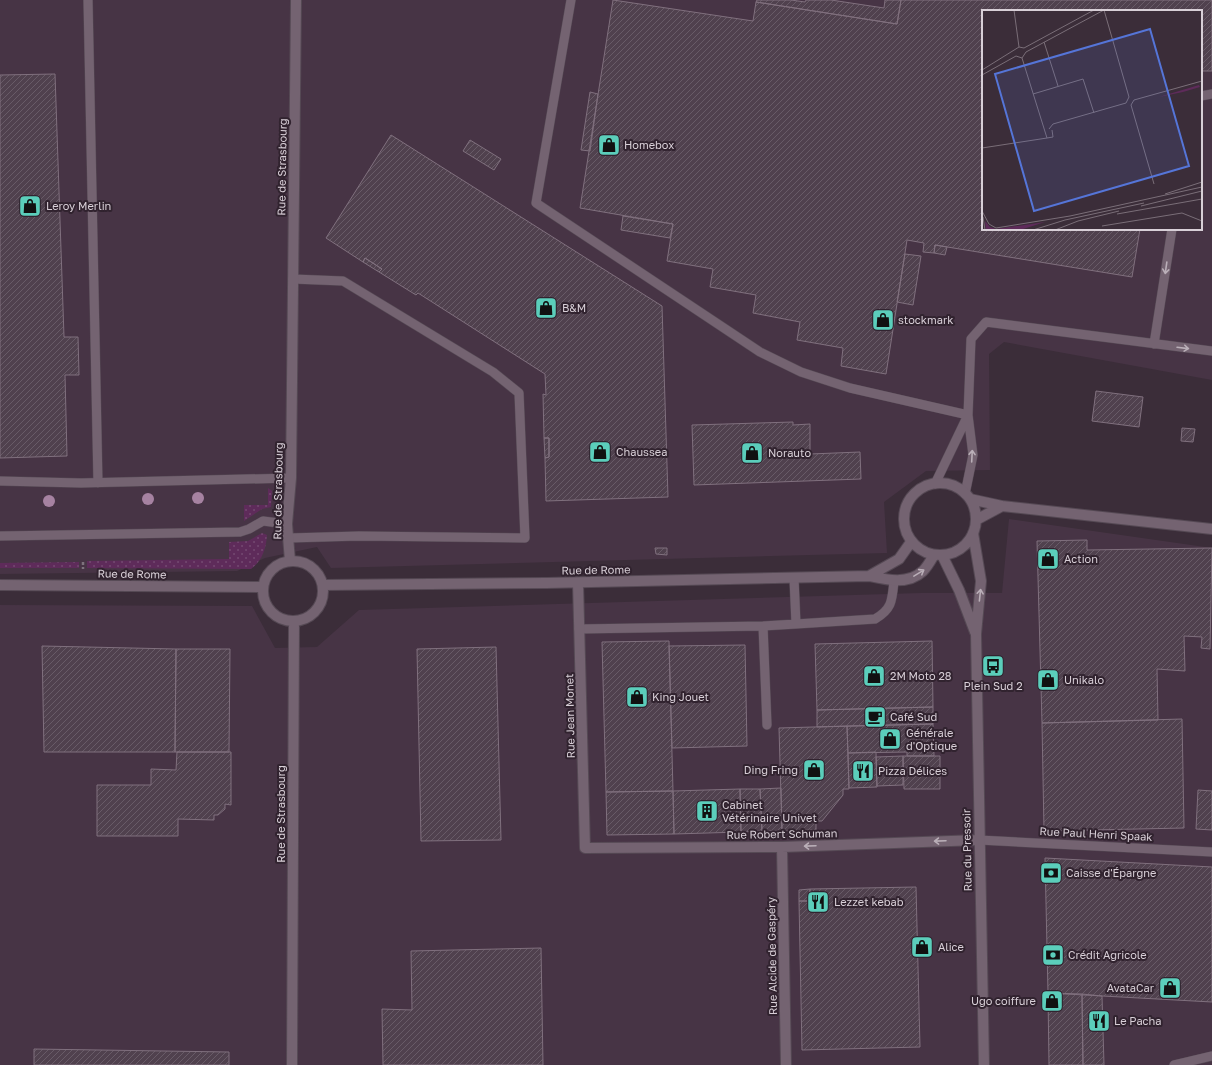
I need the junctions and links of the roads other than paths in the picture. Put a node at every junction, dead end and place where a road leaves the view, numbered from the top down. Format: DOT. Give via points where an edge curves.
graph roads {
  1 [pos="88,0"];
  2 [pos="296,0"];
  3 [pos="571,0"];
  4 [pos="1212,94"];
  5 [pos="1202,96"];
  6 [pos="1172,230"];
  7 [pos="293,279"];
  8 [pos="1154,344"];
  9 [pos="1212,351"];
  10 [pos="968,415"];
  11 [pos="291,478"];
  12 [pos="0,482"];
  13 [pos="98,483"];
  14 [pos="934,484"];
  15 [pos="968,497"];
  16 [pos="1002,506"];
  17 [pos="976,520"];
  18 [pos="288,524"];
  19 [pos="1212,529"];
  20 [pos="973,533"];
  21 [pos="0,536"];
  22 [pos="288,538"];
  23 [pos="911,542"];
  24 [pos="938,555"];
  25 [pos="290,561"];
  26 [pos="869,576"];
  27 [pos="794,578"];
  28 [pos="894,581"];
  29 [pos="578,583"];
  30 [pos="0,585"];
  31 [pos="323,585"];
  32 [pos="263,587"];
  33 [pos="294,620"];
  34 [pos="796,624"];
  35 [pos="763,626"];
  36 [pos="579,628"];
  37 [pos="976,634"];
  38 [pos="767,725"];
  39 [pos="979,840"];
  40 [pos="782,847"];
  41 [pos="585,848"];
  42 [pos="1212,852"];
  43 [pos="1212,1056"];
  44 [pos="292,1065"];
  45 [pos="786,1065"];
  46 [pos="984,1065"];
  47 [pos="1174,1065"];
  1 -- 13 [label="lane"];
  2 -- 7 [label="street, Rue de Strasbourg"];
  3 -- 10 [label="lane" via="536,203 760,352 801,372 850,388"];
  4 -- 5 [label="lane"];
  6 -- 8 [label="lane, one-way"];
  7 -- 11 [label="street, Rue de Strasbourg"];
  7 -- 22 [label="lane" via="343,281 493,372 519,393 525,538"];
  8 -- 9 [label="lane, one-way"];
  8 -- 10 [label="lane" via="986,322 971,339"];
  10 -- 14 [label="lane"];
  15 -- 10 [label="lane, one-way" via="973,455"];
  11 -- 13 [label="lane"];
  11 -- 18 [label="street, Rue de Strasbourg"];
  12 -- 13 [label="lane"];
  14 -- 15 [label="street" via="951,485"];
  14 -- 23 [label="street" via="918,490 910,498 905,509 903,520"];
  15 -- 16 [label="street"];
  15 -- 17 [label="street"];
  16 -- 17 [label="street"];
  16 -- 19 [label="street"];
  17 -- 20 [label="street"];
  18 -- 21 [label="lane" via="263,521 240,532"];
  18 -- 22 [label="street, Rue de Strasbourg"];
  20 -- 24 [label="street" via="958,551"];
  37 -- 20 [label="street, Rue du Pressoir, one-way" via="981,581"];
  22 -- 25 [label="street, Rue de Strasbourg"];
  23 -- 24 [label="street" via="917,548"];
  23 -- 26 [label="street, Rue de Rome" via="898,559"];
  28 -- 24 [label="street, Rue de Rome, one-way" via="909,578 923,571"];
  24 -- 37 [label="street, Rue du Pressoir" via="959,590"];
  25 -- 31 [label="street" via="303,563 314,569"];
  25 -- 32 [label="street" via="274,568 268,574"];
  26 -- 27 [label="street, Rue de Rome"];
  26 -- 28 [label="street, Rue de Rome"];
  27 -- 29 [label="street, Rue de Rome"];
  27 -- 34 [label="lane"];
  28 -- 34 [label="lane" via="892,601 885,613 875,619"];
  29 -- 31 [label="street, Rue de Rome"];
  29 -- 36 [label="street, Rue Jean Monet"];
  30 -- 32 [label="street, Rue de Rome"];
  31 -- 33 [label="street" via="320,604 314,612 306,618"];
  32 -- 33 [label="street" via="264,598 272,613 284,620"];
  33 -- 44 [label="street, Rue de Strasbourg"];
  34 -- 35 [label="lane"];
  35 -- 36 [label="lane"];
  35 -- 38 [label="lane"];
  36 -- 41 [label="street, Rue Jean Monet"];
  37 -- 39 [label="street, Rue du Pressoir"];
  39 -- 40 [label="street, Rue Robert Schuman, one-way"];
  39 -- 42 [label="lane, Rue Paul Henri Spaak"];
  39 -- 46 [label="street, Rue du Pressoir"];
  40 -- 41 [label="street, Rue Robert Schuman"];
  40 -- 45 [label="street, Rue Alcide de Gaspéry"];
  43 -- 47 [label="lane"];
}
